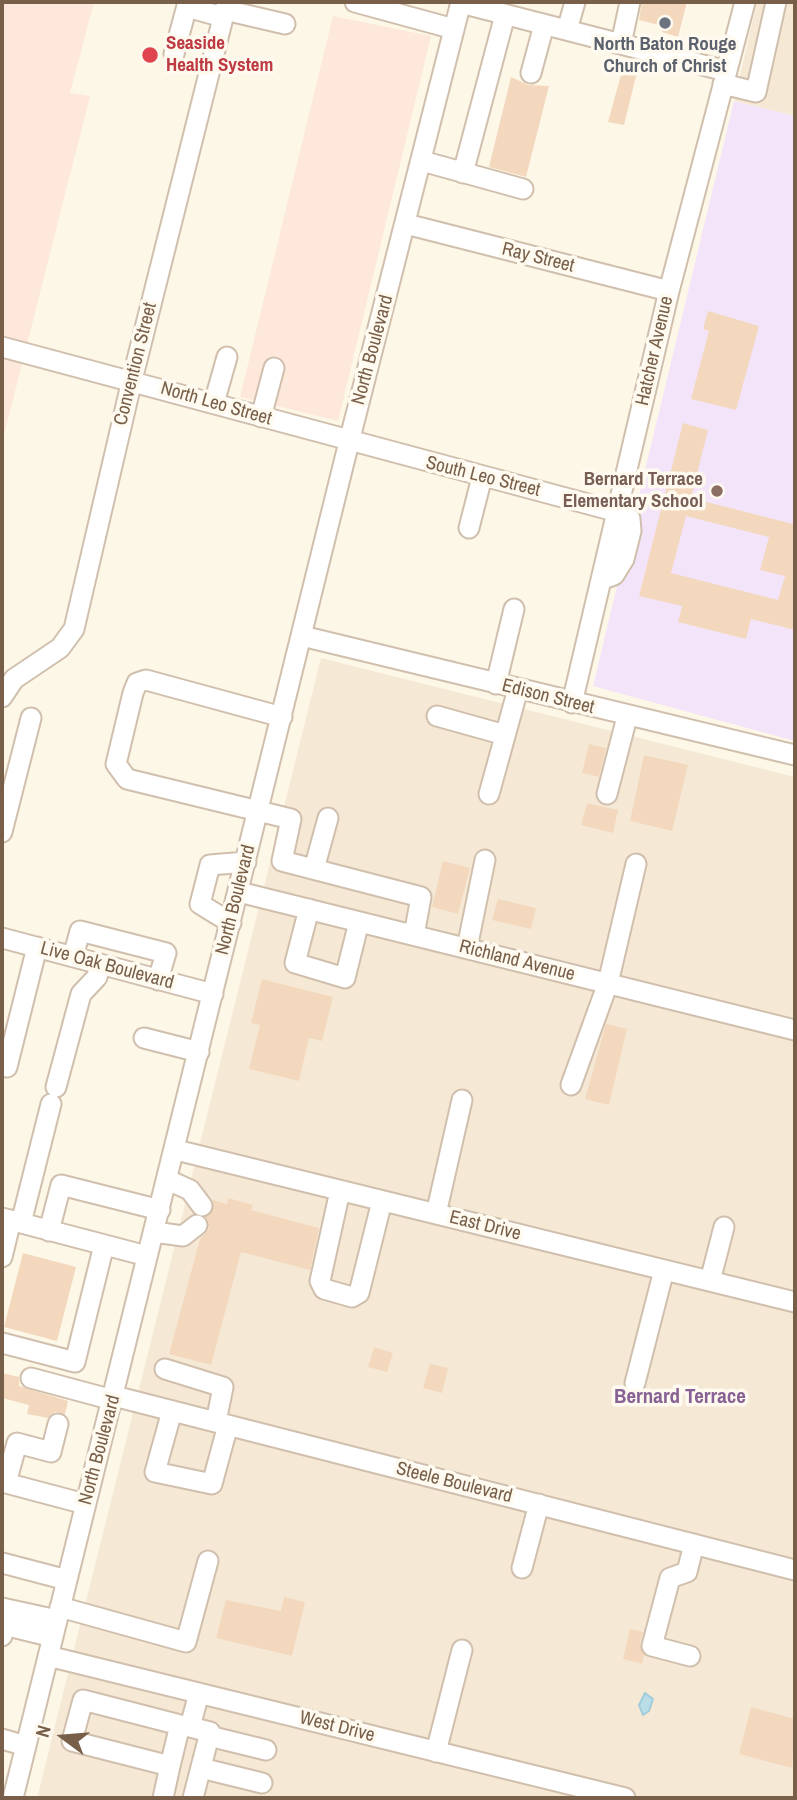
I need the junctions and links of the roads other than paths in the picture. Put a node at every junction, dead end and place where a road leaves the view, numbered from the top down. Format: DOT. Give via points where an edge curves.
graph roads {
  1 [pos="355,2"];
  2 [pos="461,2"];
  3 [pos="575,2"];
  4 [pos="630,2"];
  5 [pos="745,2"];
  6 [pos="776,2"];
  7 [pos="187,4"];
  8 [pos="225,10"];
  9 [pos="505,15"];
  10 [pos="285,24"];
  11 [pos="544,24"];
  12 [pos="454,29"];
  13 [pos="567,30"];
  14 [pos="621,44"];
  15 [pos="174,54"];
  16 [pos="531,73"];
  17 [pos="725,78"];
  18 [pos="422,161"];
  19 [pos="463,173"];
  20 [pos="523,189"];
  21 [pos="406,224"];
  22 [pos="669,291"];
  23 [pos="2,347"];
  24 [pos="227,357"];
  25 [pos="274,368"];
  26 [pos="132,380"];
  27 [pos="214,404"];
  28 [pos="261,417"];
  29 [pos="349,442"];
  30 [pos="482,477"];
  31 [pos="618,512"];
  32 [pos="469,528"];
  33 [pos="514,609"];
  34 [pos="302,636"];
  35 [pos="496,684"];
  36 [pos="518,690"];
  37 [pos="2,697"];
  38 [pos="572,703"];
  39 [pos="437,716"];
  40 [pos="282,717"];
  41 [pos="627,717"];
  42 [pos="31,718"];
  43 [pos="505,735"];
  44 [pos="795,755"];
  45 [pos="488,794"];
  46 [pos="607,794"];
  47 [pos="259,811"];
  48 [pos="328,818"];
  49 [pos="2,832"];
  50 [pos="485,860"];
  51 [pos="246,862"];
  52 [pos="636,864"];
  53 [pos="314,869"];
  54 [pos="239,892"];
  55 [pos="309,909"];
  56 [pos="359,922"];
  57 [pos="231,923"];
  58 [pos="414,935"];
  59 [pos="2,938"];
  60 [pos="37,947"];
  61 [pos="467,948"];
  62 [pos="72,957"];
  63 [pos="100,964"];
  64 [pos="158,980"];
  65 [pos="608,983"];
  66 [pos="212,994"];
  67 [pos="795,1030"];
  68 [pos="144,1038"];
  69 [pos="199,1052"];
  70 [pos="7,1067"];
  71 [pos="572,1085"];
  72 [pos="463,1100"];
  73 [pos="176,1150"];
  74 [pos="168,1180"];
  75 [pos="340,1191"];
  76 [pos="382,1201"];
  77 [pos="202,1206"];
  78 [pos="160,1210"];
  79 [pos="436,1214"];
  80 [pos="11,1220"];
  81 [pos="197,1225"];
  82 [pos="724,1227"];
  83 [pos="49,1231"];
  84 [pos="154,1232"];
  85 [pos="104,1245"];
  86 [pos="147,1256"];
  87 [pos="2,1257"];
  88 [pos="664,1270"];
  89 [pos="710,1281"];
  90 [pos="795,1302"];
  91 [pos="2,1343"];
  92 [pos="165,1369"];
  93 [pos="31,1378"];
  94 [pos="635,1383"];
  95 [pos="113,1398"];
  96 [pos="172,1411"];
  97 [pos="58,1424"];
  98 [pos="222,1424"];
  99 [pos="4,1483"];
  100 [pos="85,1504"];
  101 [pos="539,1504"];
  102 [pos="694,1544"];
  103 [pos="208,1561"];
  104 [pos="2,1563"];
  105 [pos="522,1568"];
  106 [pos="795,1570"];
  107 [pos="67,1580"];
  108 [pos="2,1608"];
  109 [pos="57,1621"];
  110 [pos="2,1636"];
  111 [pos="462,1650"];
  112 [pos="48,1656"];
  113 [pos="690,1656"];
  114 [pos="199,1693"];
  115 [pos="185,1726"];
  116 [pos="209,1737"];
  117 [pos="2,1739"];
  118 [pos="26,1746"];
  119 [pos="266,1750"];
  120 [pos="436,1752"];
  121 [pos="170,1766"];
  122 [pos="201,1768"];
  123 [pos="262,1783"];
  124 [pos="10,1796"];
  125 [pos="163,1798"];
  126 [pos="193,1798"];
  127 [pos="625,1798"];
  1 -- 12 [label="street"];
  2 -- 9 [label="street"];
  2 -- 12 [label="street, North Boulevard"];
  3 -- 13 [label="street"];
  4 -- 14 [label="street"];
  5 -- 17 [label="street, Hatcher Avenue"];
  6 -- 17 [label="street" via="756,92"];
  7 -- 8 [label="street"];
  7 -- 15 [label="street"];
  8 -- 10 [label="street"];
  8 -- 26 [label="street, Convention Street"];
  9 -- 11 [label="street"];
  9 -- 19 [label="street"];
  11 -- 13 [label="street"];
  11 -- 16 [label="street"];
  12 -- 18 [label="street, North Boulevard"];
  13 -- 14 [label="street"];
  14 -- 17 [label="street"];
  17 -- 22 [label="street, Hatcher Avenue"];
  18 -- 19 [label="street"];
  18 -- 21 [label="street, North Boulevard"];
  19 -- 20 [label="street"];
  21 -- 22 [label="street, Ray Street"];
  21 -- 29 [label="street, North Boulevard"];
  22 -- 31 [label="street, Hatcher Avenue"];
  23 -- 26 [label="street, North Leo Street"];
  24 -- 27 [label="street"];
  25 -- 28 [label="street"];
  26 -- 27 [label="street, North Leo Street"];
  26 -- 37 [label="street, Convention Street" via="74,629 60,648 14,679"];
  27 -- 28 [label="street, North Leo Street"];
  28 -- 29 [label="street, North Leo Street"];
  29 -- 30 [label="street, South Leo Street"];
  29 -- 34 [label="street, North Boulevard"];
  30 -- 31 [label="street, South Leo Street"];
  30 -- 32 [label="street"];
  31 -- 38 [label="street, Hatcher Avenue"];
  33 -- 35 [label="street"];
  34 -- 35 [label="street, Edison Street"];
  34 -- 40 [label="street, North Boulevard"];
  35 -- 36 [label="street, Edison Street"];
  36 -- 38 [label="street, Edison Street"];
  36 -- 43 [label="street"];
  38 -- 41 [label="street, Edison Street"];
  39 -- 43 [label="street"];
  40 -- 47 [label="street, North Boulevard"];
  40 -- 47 [label="street" via="146,680 137,683 133,693 117,754 116,764 127,779"];
  41 -- 44 [label="street, Edison Street"];
  41 -- 46 [label="street"];
  42 -- 49 [label="street"];
  43 -- 45 [label="street"];
  47 -- 51 [label="street, North Boulevard"];
  47 -- 53 [label="street" via="291,819 282,861"];
  48 -- 53 [label="street"];
  50 -- 61 [label="street"];
  51 -- 54 [label="street, North Boulevard"];
  51 -- 57 [label="street" via="210,865 200,904"];
  52 -- 65 [label="street"];
  53 -- 58 [label="street" via="421,897"];
  54 -- 55 [label="street, Richland Avenue"];
  54 -- 57 [label="street, North Boulevard"];
  55 -- 56 [label="street, Richland Avenue"];
  55 -- 56 [label="street" via="295,963 345,978"];
  56 -- 58 [label="street, Richland Avenue"];
  57 -- 66 [label="street, North Boulevard"];
  58 -- 61 [label="street, Richland Avenue"];
  59 -- 60 [label="street, Live Oak Boulevard"];
  60 -- 62 [label="street, Live Oak Boulevard"];
  60 -- 70 [label="street"];
  61 -- 65 [label="street, Richland Avenue"];
  62 -- 63 [label="street, Live Oak Boulevard"];
  62 -- 64 [label="street" via="80,931 166,953"];
  63 -- 64 [label="street, Live Oak Boulevard"];
  63 -- 80 [label="street" via="97,977 81,993 53,1096"];
  64 -- 66 [label="street, Live Oak Boulevard"];
  65 -- 67 [label="street, Richland Avenue"];
  65 -- 71 [label="street"];
  66 -- 69 [label="street, North Boulevard"];
  68 -- 69 [label="street"];
  69 -- 73 [label="street, North Boulevard"];
  72 -- 79 [label="street"];
  73 -- 74 [label="street, North Boulevard"];
  73 -- 75 [label="street, East Drive"];
  74 -- 77 [label="street" via="190,1190"];
  74 -- 78 [label="street, North Boulevard"];
  75 -- 76 [label="street, East Drive"];
  75 -- 76 [label="street" via="320,1281 324,1289 352,1297 359,1293"];
  76 -- 79 [label="street, East Drive"];
  78 -- 83 [label="street" via="61,1185"];
  78 -- 84 [label="street, North Boulevard"];
  79 -- 88 [label="street, East Drive"];
  80 -- 83 [label="street"];
  80 -- 87 [label="street"];
  81 -- 84 [label="street" via="183,1236"];
  82 -- 89 [label="street"];
  83 -- 85 [label="street"];
  84 -- 86 [label="street, North Boulevard"];
  85 -- 86 [label="street"];
  85 -- 91 [label="street" via="75,1362"];
  86 -- 95 [label="street, North Boulevard"];
  88 -- 89 [label="street, East Drive"];
  88 -- 94 [label="street"];
  89 -- 90 [label="street, East Drive"];
  92 -- 98 [label="street" via="223,1387"];
  93 -- 95 [label="street, Steele Boulevard"];
  95 -- 96 [label="street, Steele Boulevard"];
  95 -- 100 [label="street, North Boulevard"];
  96 -- 98 [label="street, Steele Boulevard"];
  96 -- 98 [label="street" via="155,1472 212,1484"];
  97 -- 99 [label="street" via="51,1451 17,1443"];
  98 -- 101 [label="street, Steele Boulevard"];
  99 -- 100 [label="street"];
  100 -- 107 [label="street, North Boulevard"];
  101 -- 102 [label="street, Steele Boulevard"];
  101 -- 105 [label="street"];
  102 -- 106 [label="street, Steele Boulevard"];
  102 -- 113 [label="street" via="687,1572 670,1578 652,1646"];
  103 -- 109 [label="street" via="186,1642"];
  104 -- 107 [label="street"];
  107 -- 109 [label="street, North Boulevard"];
  108 -- 109 [label="street"];
  109 -- 110 [label="street" via="4,1625"];
  109 -- 112 [label="street, North Boulevard"];
  111 -- 120 [label="street"];
  112 -- 114 [label="street, West Drive"];
  112 -- 118 [label="street, North Boulevard"];
  114 -- 115 [label="street"];
  114 -- 120 [label="street, West Drive"];
  115 -- 116 [label="street" via="210,1732"];
  115 -- 121 [label="street"];
  115 -- 121 [label="street" via="83,1700 72,1741"];
  116 -- 119 [label="street"];
  116 -- 122 [label="street"];
  117 -- 118 [label="street"];
  118 -- 124 [label="street, North Boulevard"];
  120 -- 127 [label="street, West Drive"];
  121 -- 125 [label="street"];
  122 -- 123 [label="street"];
  122 -- 126 [label="street"];
}
